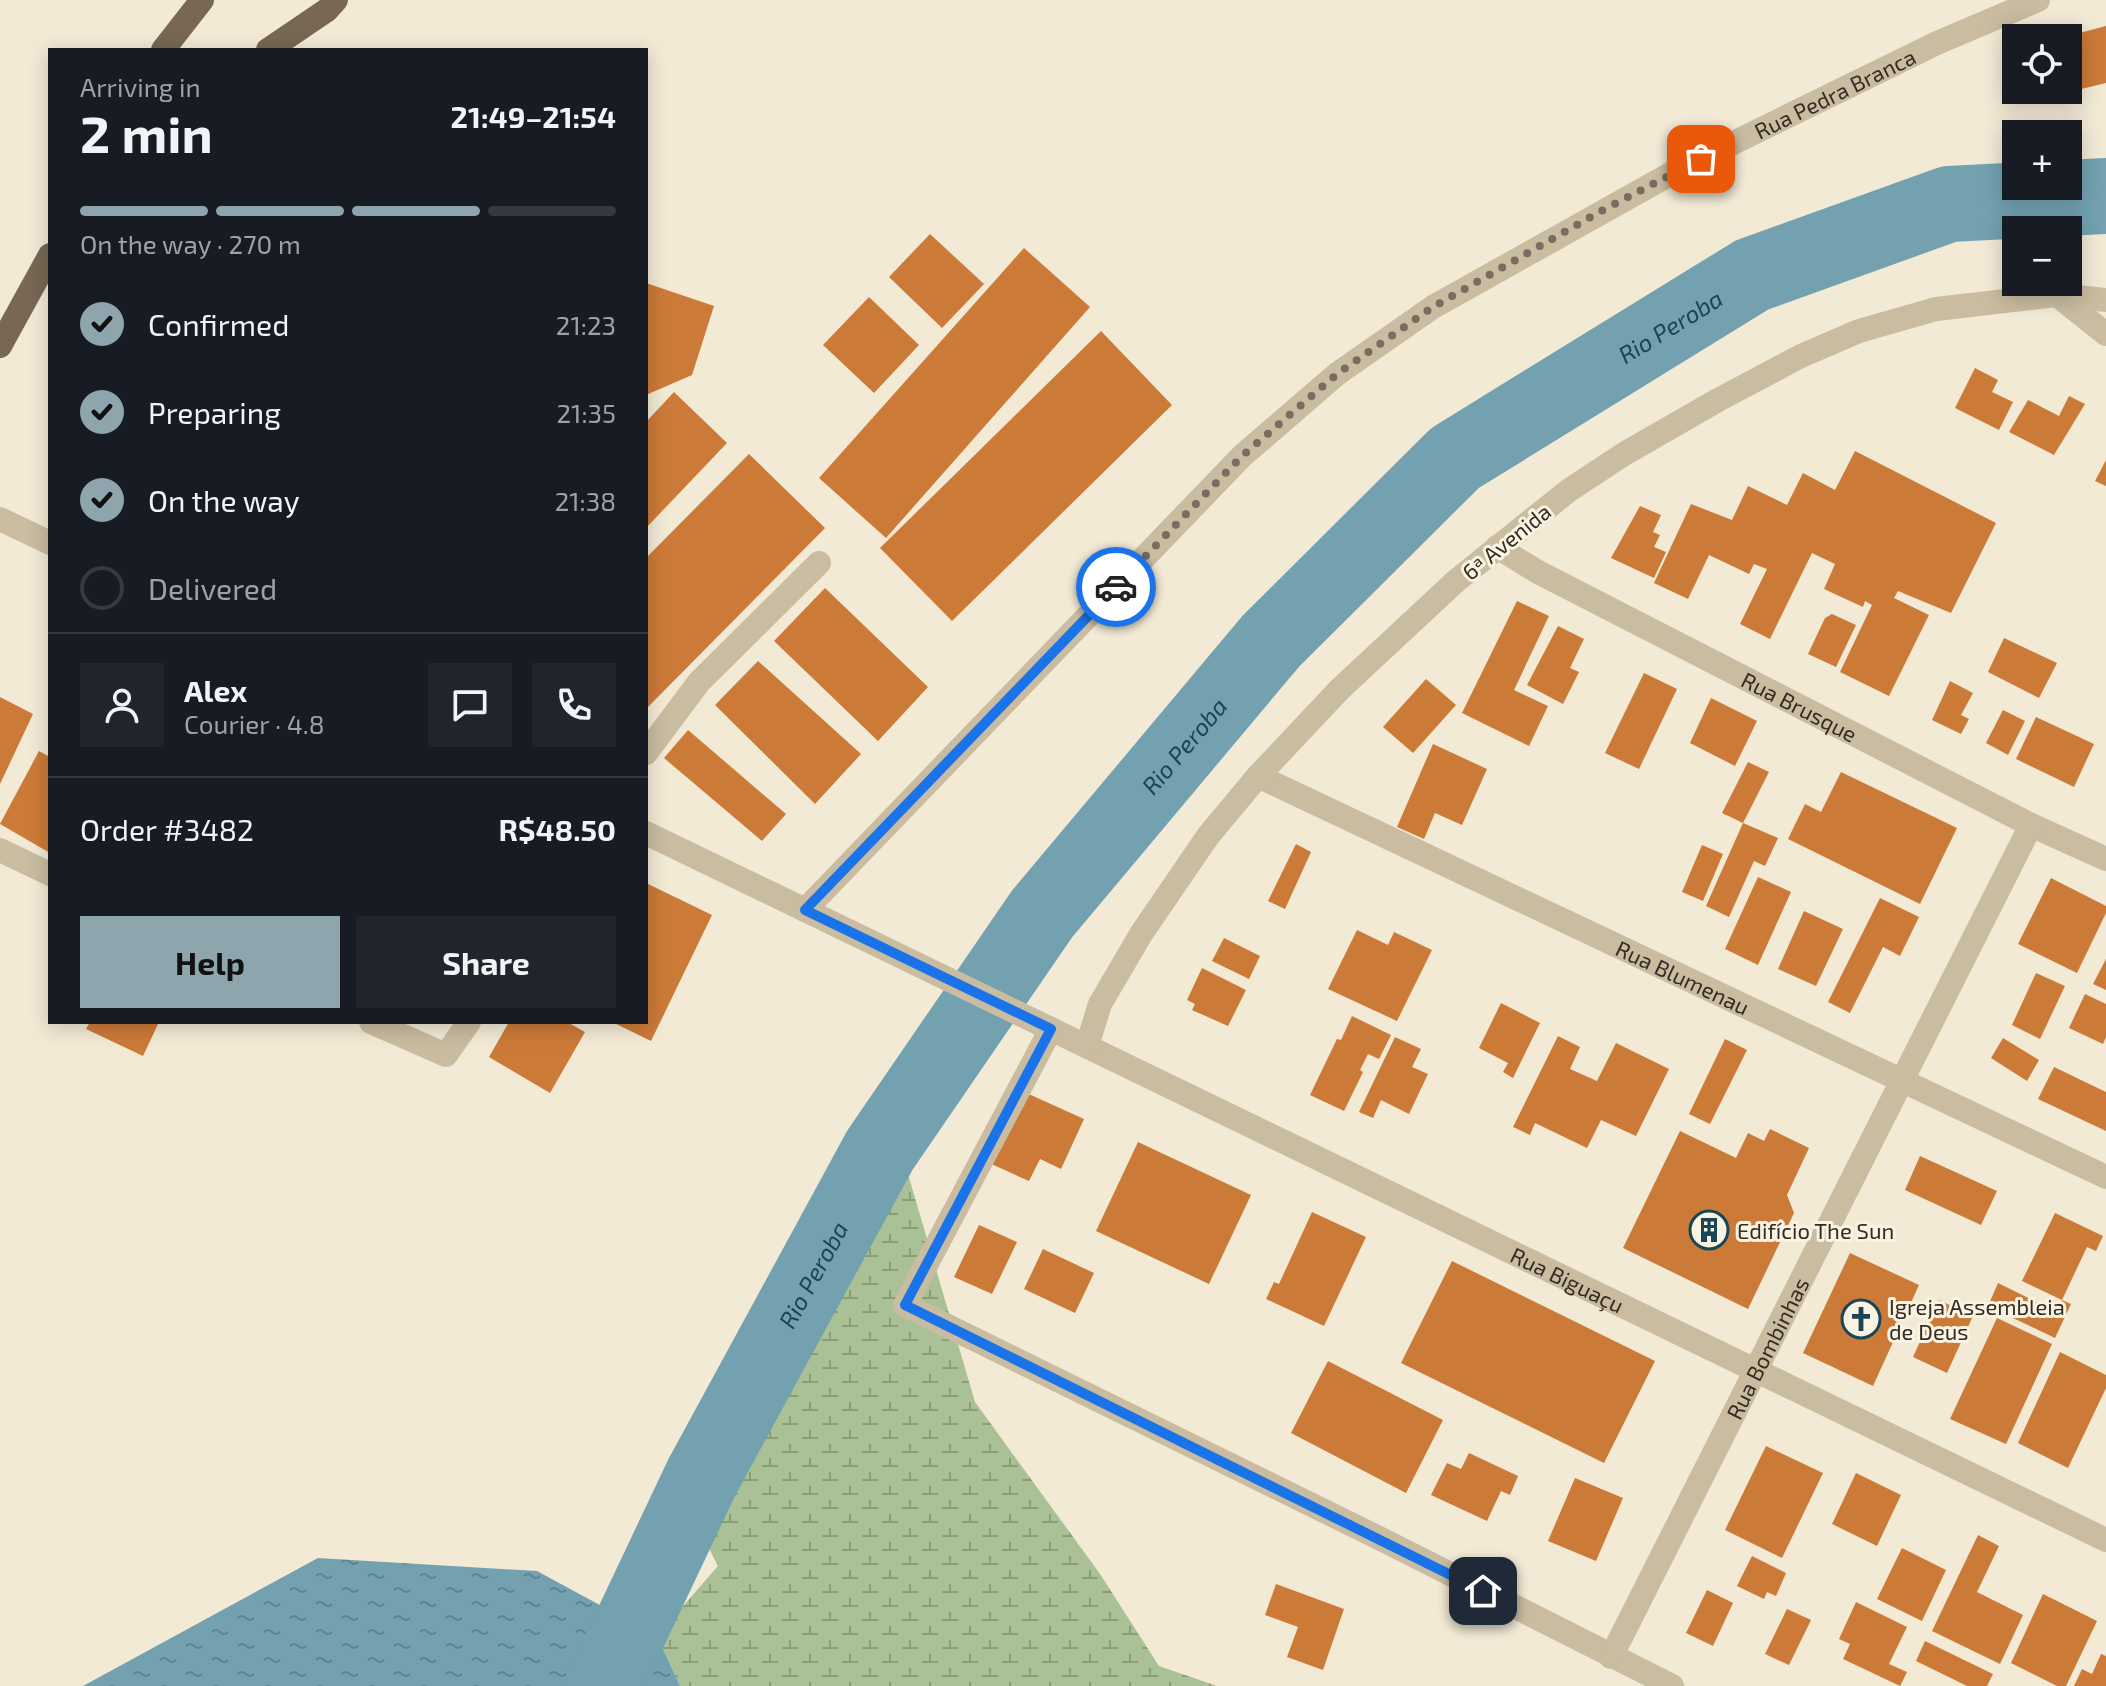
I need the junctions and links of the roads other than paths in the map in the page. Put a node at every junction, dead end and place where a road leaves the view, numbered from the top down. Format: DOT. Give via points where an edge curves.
graph roads {
  1 [pos="202,0"];
  2 [pos="336,0"];
  3 [pos="2038,0"];
  4 [pos="165,48"];
  5 [pos="271,48"];
  6 [pos="48,259"];
  7 [pos="2048,296"];
  8 [pos="2058,296"];
  9 [pos="2067,296"];
  10 [pos="2106,300"];
  11 [pos="2106,334"];
  12 [pos="0,346"];
  13 [pos="0,519"];
  14 [pos="48,542"];
  15 [pos="1497,547"];
  16 [pos="819,563"];
  17 [pos="648,750"];
  18 [pos="1258,776"];
  19 [pos="2031,825"];
  20 [pos="648,834"];
  21 [pos="0,850"];
  22 [pos="2106,859"];
  23 [pos="48,873"];
  24 [pos="805,910"];
  25 [pos="376,1024"];
  26 [pos="468,1024"];
  27 [pos="1040,1024"];
  28 [pos="1087,1046"];
  29 [pos="1902,1081"];
  30 [pos="2106,1177"];
  31 [pos="1756,1371"];
  32 [pos="2106,1540"];
  33 [pos="1611,1657"];
  34 [pos="1672,1686"];
  1 -- 4 [label="main road"];
  2 -- 5 [label="main road"];
  3 -- 24 [label="street, Rua Pedra Branca" via="1937,43 1674,172 1433,307 1337,374 1242,456"];
  6 -- 12 [label="main road"];
  7 -- 15 [label="street, 6ª Avenida" via="1936,309 1859,331 1801,356 1624,454"];
  8 -- 11 [label="street"];
  9 -- 10 [label="street, 6ª Avenida"];
  13 -- 14 [label="street"];
  15 -- 18 [label="street, 6ª Avenida" via="1340,689"];
  15 -- 19 [label="street, Rua Brusque"];
  16 -- 17 [label="street" via="699,682"];
  18 -- 28 [label="street, 6ª Avenida" via="1208,836 1141,934 1100,1004"];
  18 -- 29 [label="street, Rua Blumenau"];
  19 -- 22 [label="street, Rua Brusque"];
  19 -- 29 [label="street, Rua Bombinhas"];
  20 -- 24 [label="street, Rua Biguaçu"];
  21 -- 23 [label="street"];
  24 -- 27 [label="street, Rua Biguaçu"];
  25 -- 26 [label="street" via="446,1055"];
  27 -- 28 [label="street, Rua Biguaçu"];
  27 -- 33 [label="street" via="905,1305"];
  28 -- 31 [label="street, Rua Biguaçu"];
  29 -- 30 [label="street, Rua Blumenau"];
  29 -- 31 [label="street, Rua Bombinhas"];
  31 -- 32 [label="street, Rua Biguaçu"];
  31 -- 33 [label="street, Rua Bombinhas"];
  33 -- 34 [label="street"];
}
